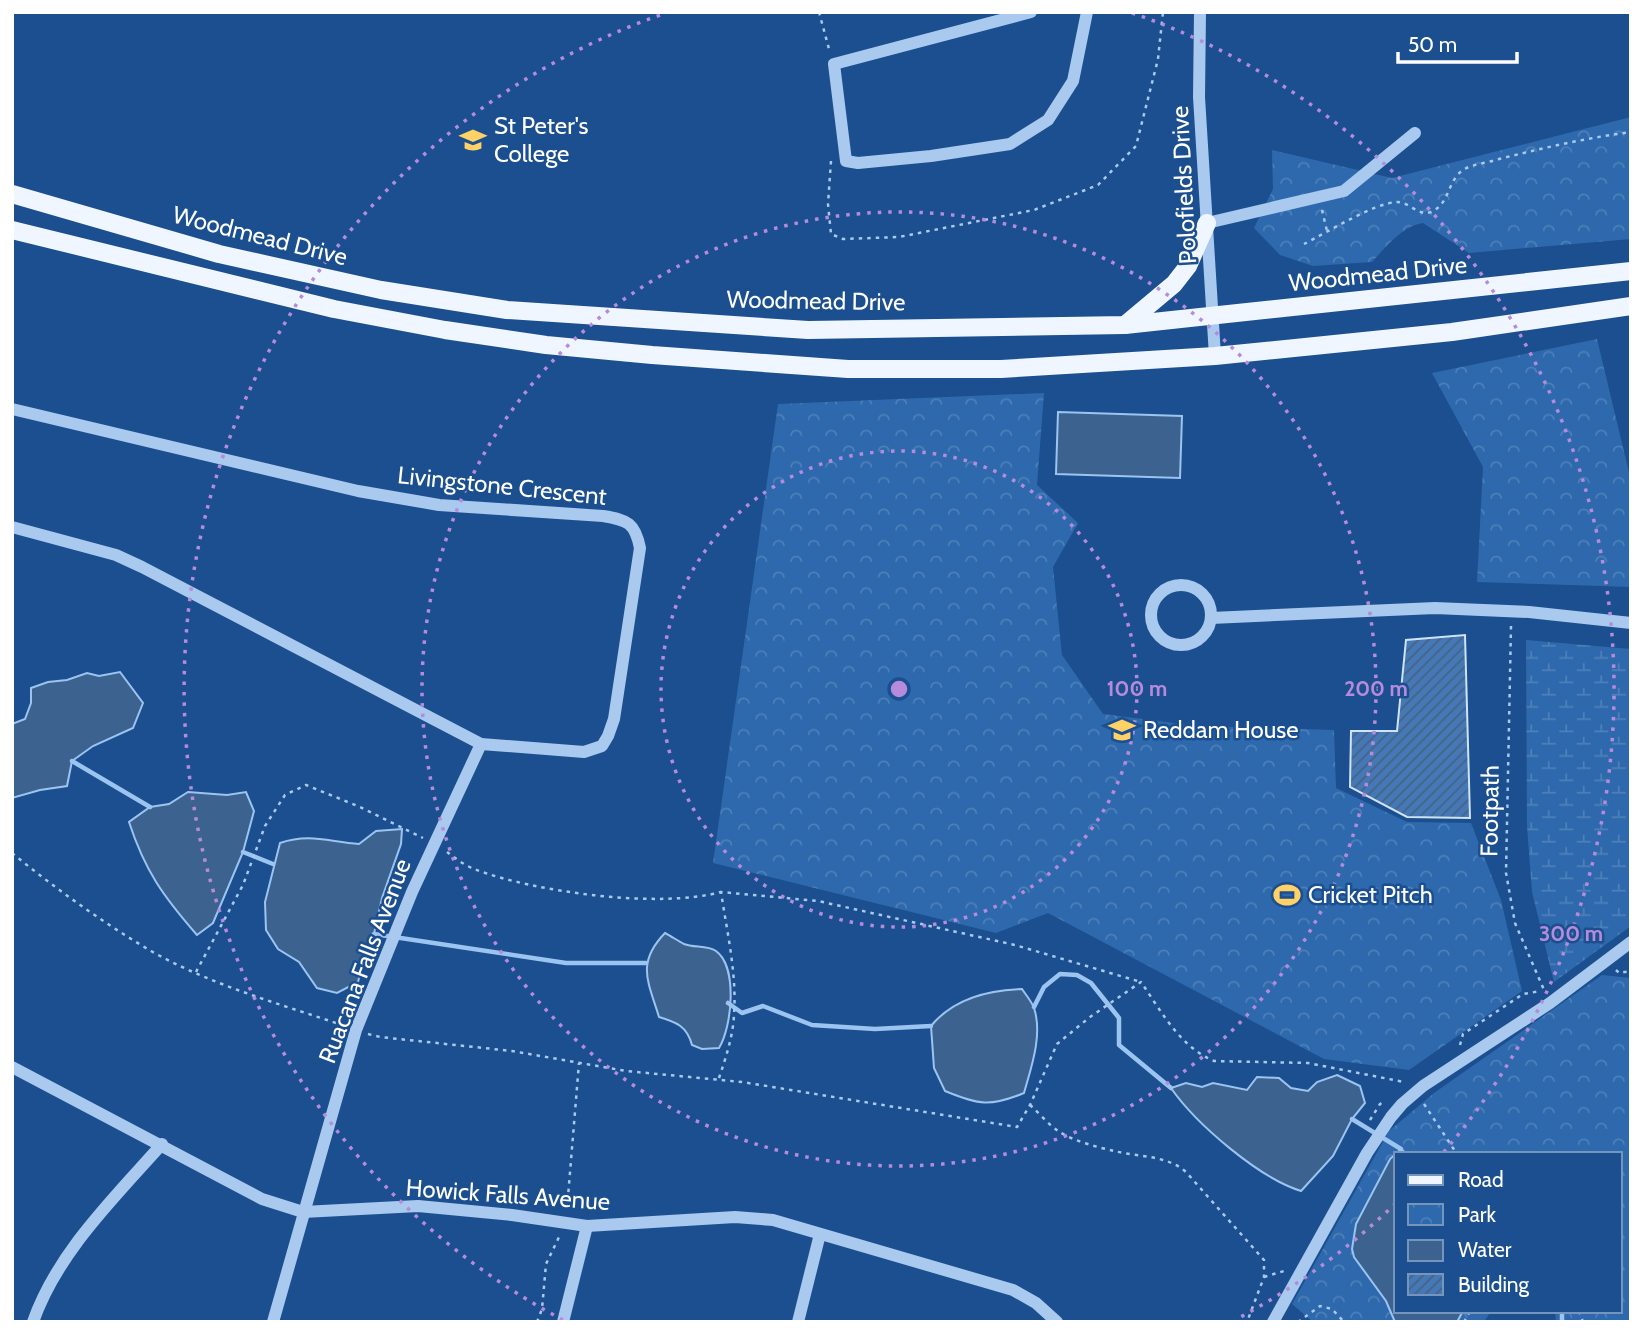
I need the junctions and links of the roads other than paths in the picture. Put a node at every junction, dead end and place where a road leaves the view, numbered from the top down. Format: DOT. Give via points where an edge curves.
graph roads {
  1 [pos="1031,12"];
  2 [pos="1087,12"];
  3 [pos="1200,12"];
  4 [pos="1415,133"];
  5 [pos="12,194"];
  6 [pos="1207,223"];
  7 [pos="12,230"];
  8 [pos="1631,271"];
  9 [pos="1631,306"];
  10 [pos="1212,317"];
  11 [pos="1125,325"];
  12 [pos="1215,356"];
  13 [pos="12,409"];
  14 [pos="12,527"];
  15 [pos="1211,618"];
  16 [pos="1631,623"];
  17 [pos="481,744"];
  18 [pos="1631,942"];
  19 [pos="12,1067"];
  20 [pos="162,1144"];
  21 [pos="303,1212"];
  22 [pos="587,1226"];
  23 [pos="820,1234"];
  24 [pos="1056,1321"];
  25 [pos="33,1322"];
  26 [pos="273,1322"];
  27 [pos="563,1322"];
  28 [pos="798,1322"];
  29 [pos="1273,1322"];
  1 -- 2 [label="street" via="834,64 846,161 931,156 1010,144 1048,120 1073,81"];
  3 -- 6 [label="street, Polofields Drive" via="1199,97"];
  4 -- 6 [label="street" via="1344,191"];
  5 -- 11 [label="main road, Woodmead Drive" via="219,254 381,290 508,310 808,330"];
  6 -- 10 [label="street, Polofields Drive"];
  6 -- 11 [label="main road" via="1188,266 1174,284"];
  7 -- 12 [label="main road" via="334,310 546,345 848,369 1001,369"];
  8 -- 10 [label="main road, Woodmead Drive"];
  9 -- 12 [label="main road" via="1452,332"];
  10 -- 11 [label="main road, Woodmead Drive"];
  10 -- 12 [label="street, Polofields Drive"];
  13 -- 17 [label="street, Livingstone Crescent" via="358,491 439,505 603,516 631,524 640,548 614,719 602,746 584,752"];
  14 -- 17 [label="street, Livingstone Crescent" via="116,555 142,567"];
  15 -- 15 [label="street" via="1199,639 1180,646 1156,632 1150,614 1158,595 1185,585 1203,595"];
  15 -- 16 [label="street" via="1435,608"];
  17 -- 21 [label="street, Ruacana Falls Avenue" via="412,892 356,1030"];
  18 -- 29 [label="street" via="1550,1003 1416,1092 1391,1117"];
  19 -- 20 [label="street, Howick Falls Avenue"];
  20 -- 21 [label="street, Howick Falls Avenue" via="262,1199"];
  20 -- 25 [label="street" via="55,1273"];
  21 -- 22 [label="street, Howick Falls Avenue" via="418,1206"];
  21 -- 26 [label="street, Ruacana Falls Avenue"];
  22 -- 23 [label="street, Howick Falls Avenue" via="735,1217 773,1220"];
  22 -- 27 [label="street"];
  23 -- 24 [label="street, Howick Falls Avenue" via="1013,1290"];
  23 -- 28 [label="street"];
}
